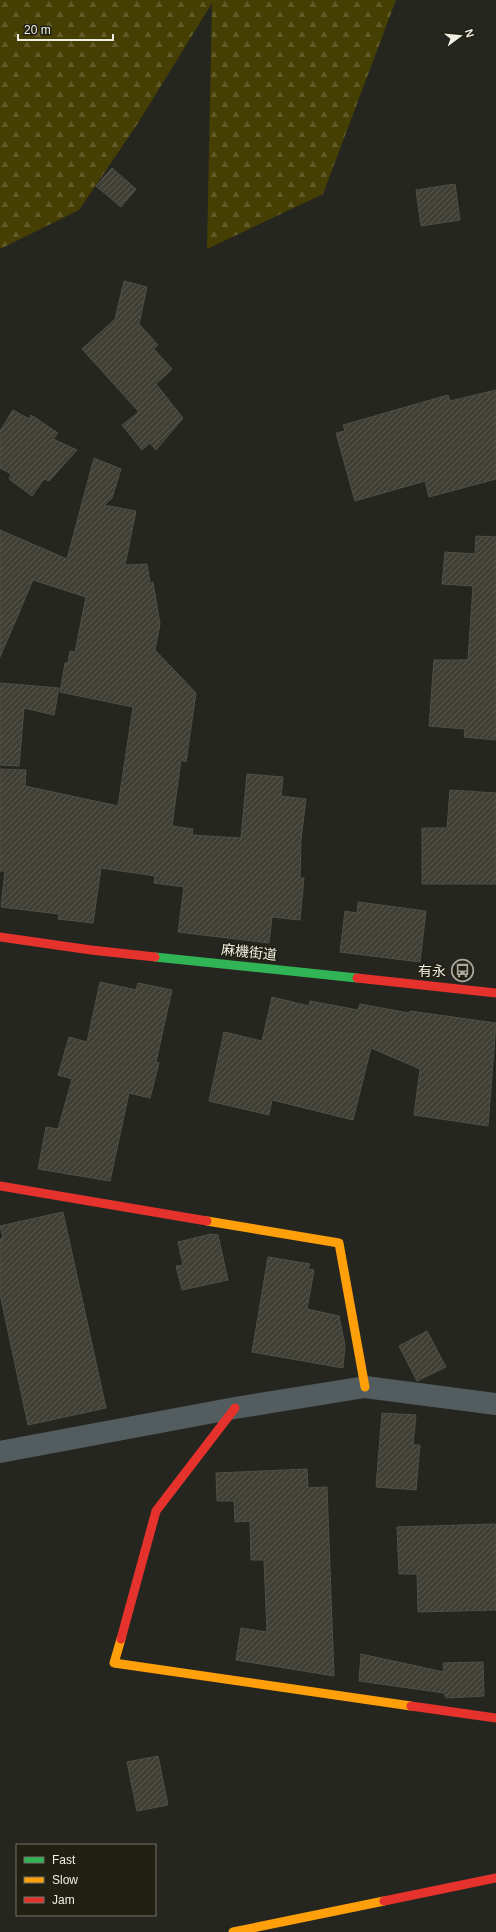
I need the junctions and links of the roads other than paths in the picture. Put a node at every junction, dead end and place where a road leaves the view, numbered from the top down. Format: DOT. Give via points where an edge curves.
graph roads {
  1 [pos="0,937"];
  2 [pos="496,993"];
  3 [pos="0,1186"];
  4 [pos="365,1387"];
  5 [pos="496,1404"];
  6 [pos="235,1408"];
  7 [pos="0,1452"];
  8 [pos="496,1718"];
  9 [pos="496,1878"];
  10 [pos="233,1932"];
  1 -- 2 [label="street, 麻機街道" via="91,950"];
  3 -- 4 [label="street" via="339,1243"];
  4 -- 5 [label="street"];
  4 -- 6 [label="street"];
  6 -- 7 [label="street"];
  6 -- 8 [label="street" via="156,1511 114,1663"];
  9 -- 10 [label="street"];
}
